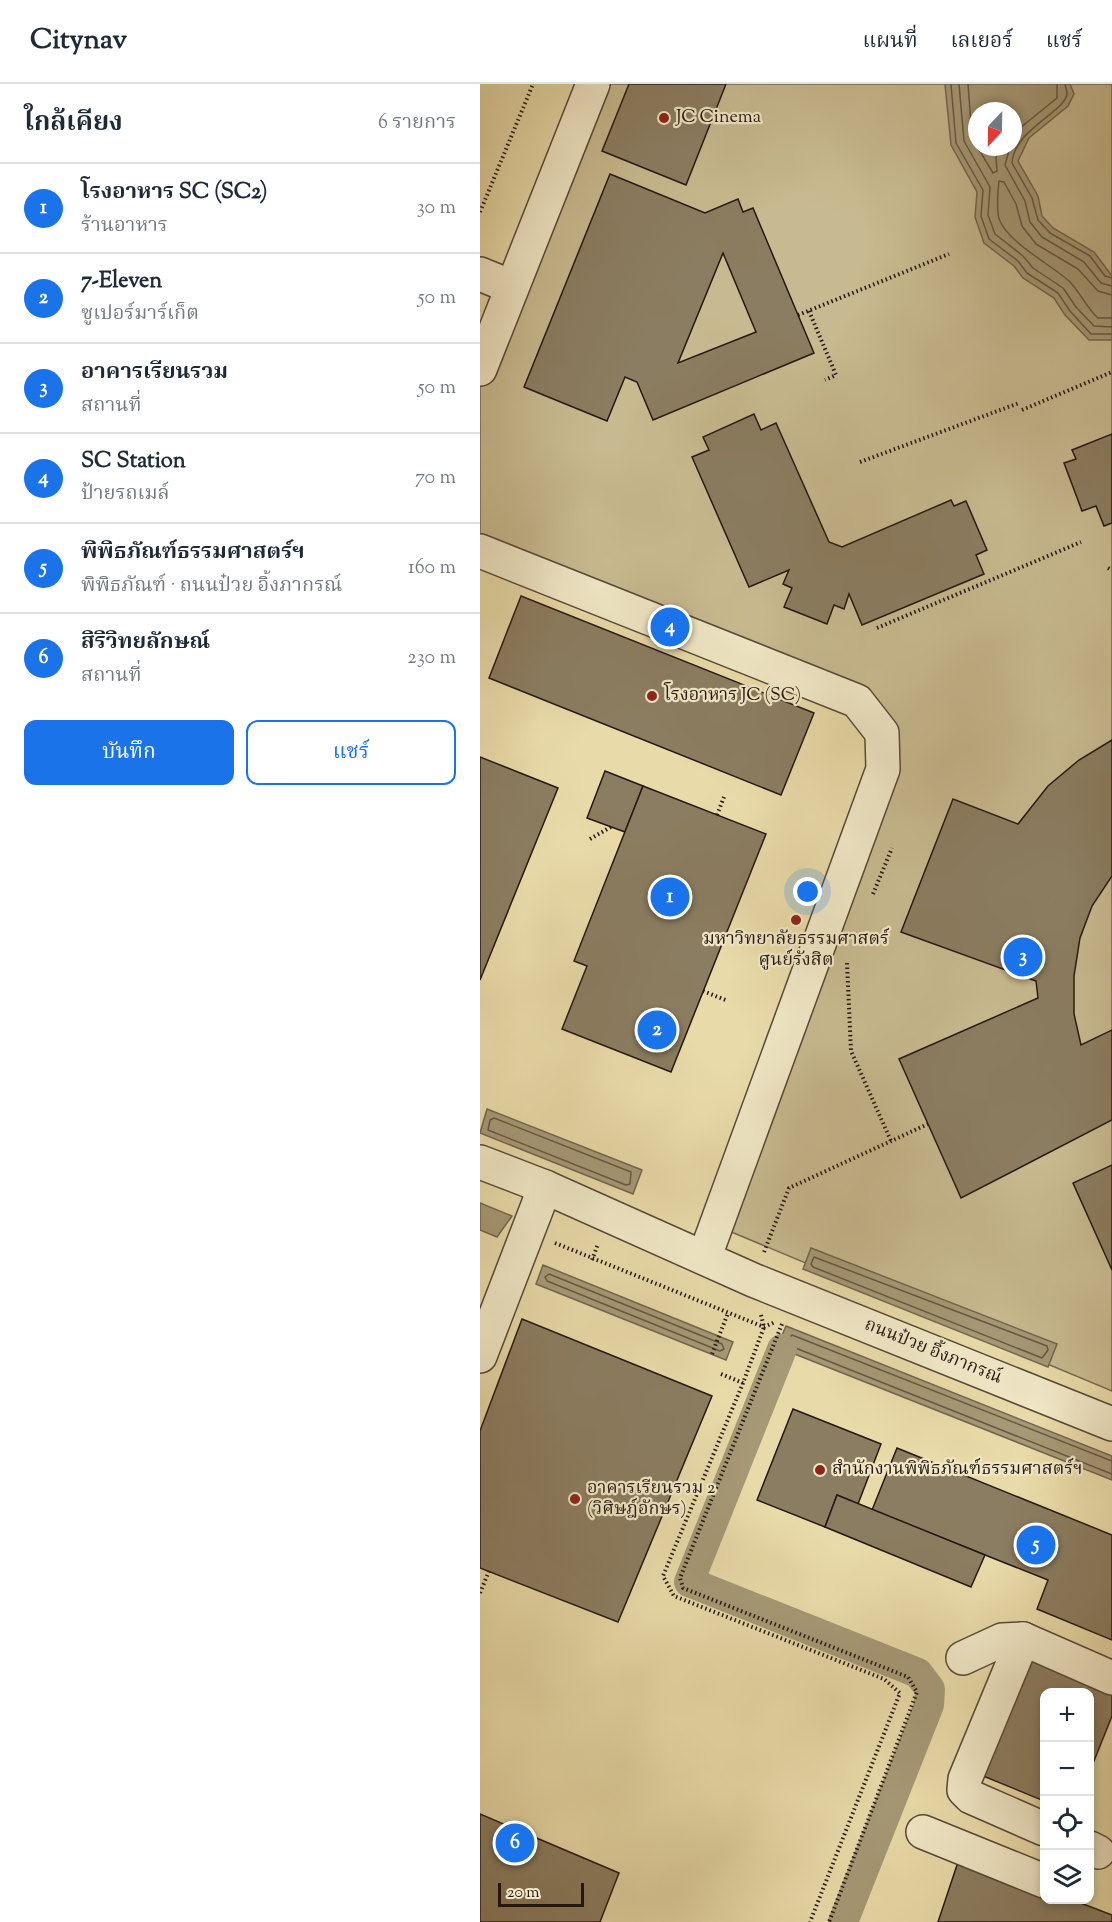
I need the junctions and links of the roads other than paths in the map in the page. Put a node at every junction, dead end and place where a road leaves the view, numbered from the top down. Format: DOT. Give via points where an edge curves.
graph roads {
  1 [pos="593,84"];
  2 [pos="480,274"];
  3 [pos="512,288"];
  4 [pos="480,369"];
  5 [pos="480,551"];
  6 [pos="480,1162"];
  7 [pos="545,1187"];
  8 [pos="705,1256"];
  9 [pos="480,1356"];
  10 [pos="1112,1424"];
  11 [pos="1023,1639"];
  12 [pos="963,1658"];
  13 [pos="1112,1678"];
  14 [pos="1040,1827"];
  15 [pos="923,1832"];
  16 [pos="1040,1879"];
  1 -- 3 [label="street"];
  2 -- 3 [label="street"];
  3 -- 4 [label="street"];
  5 -- 8 [label="street" via="857,702 882,733 883,769"];
  6 -- 7 [label="street"];
  7 -- 8 [label="street"];
  7 -- 9 [label="street"];
  8 -- 10 [label="street, ถนนป๋วย อิ้งภากรณ์" via="753,1280"];
  11 -- 12 [label="street" via="1002,1640"];
  11 -- 13 [label="street"];
  11 -- 14 [label="street" via="965,1779 964,1790 971,1797"];
  15 -- 16 [label="street"];
}
